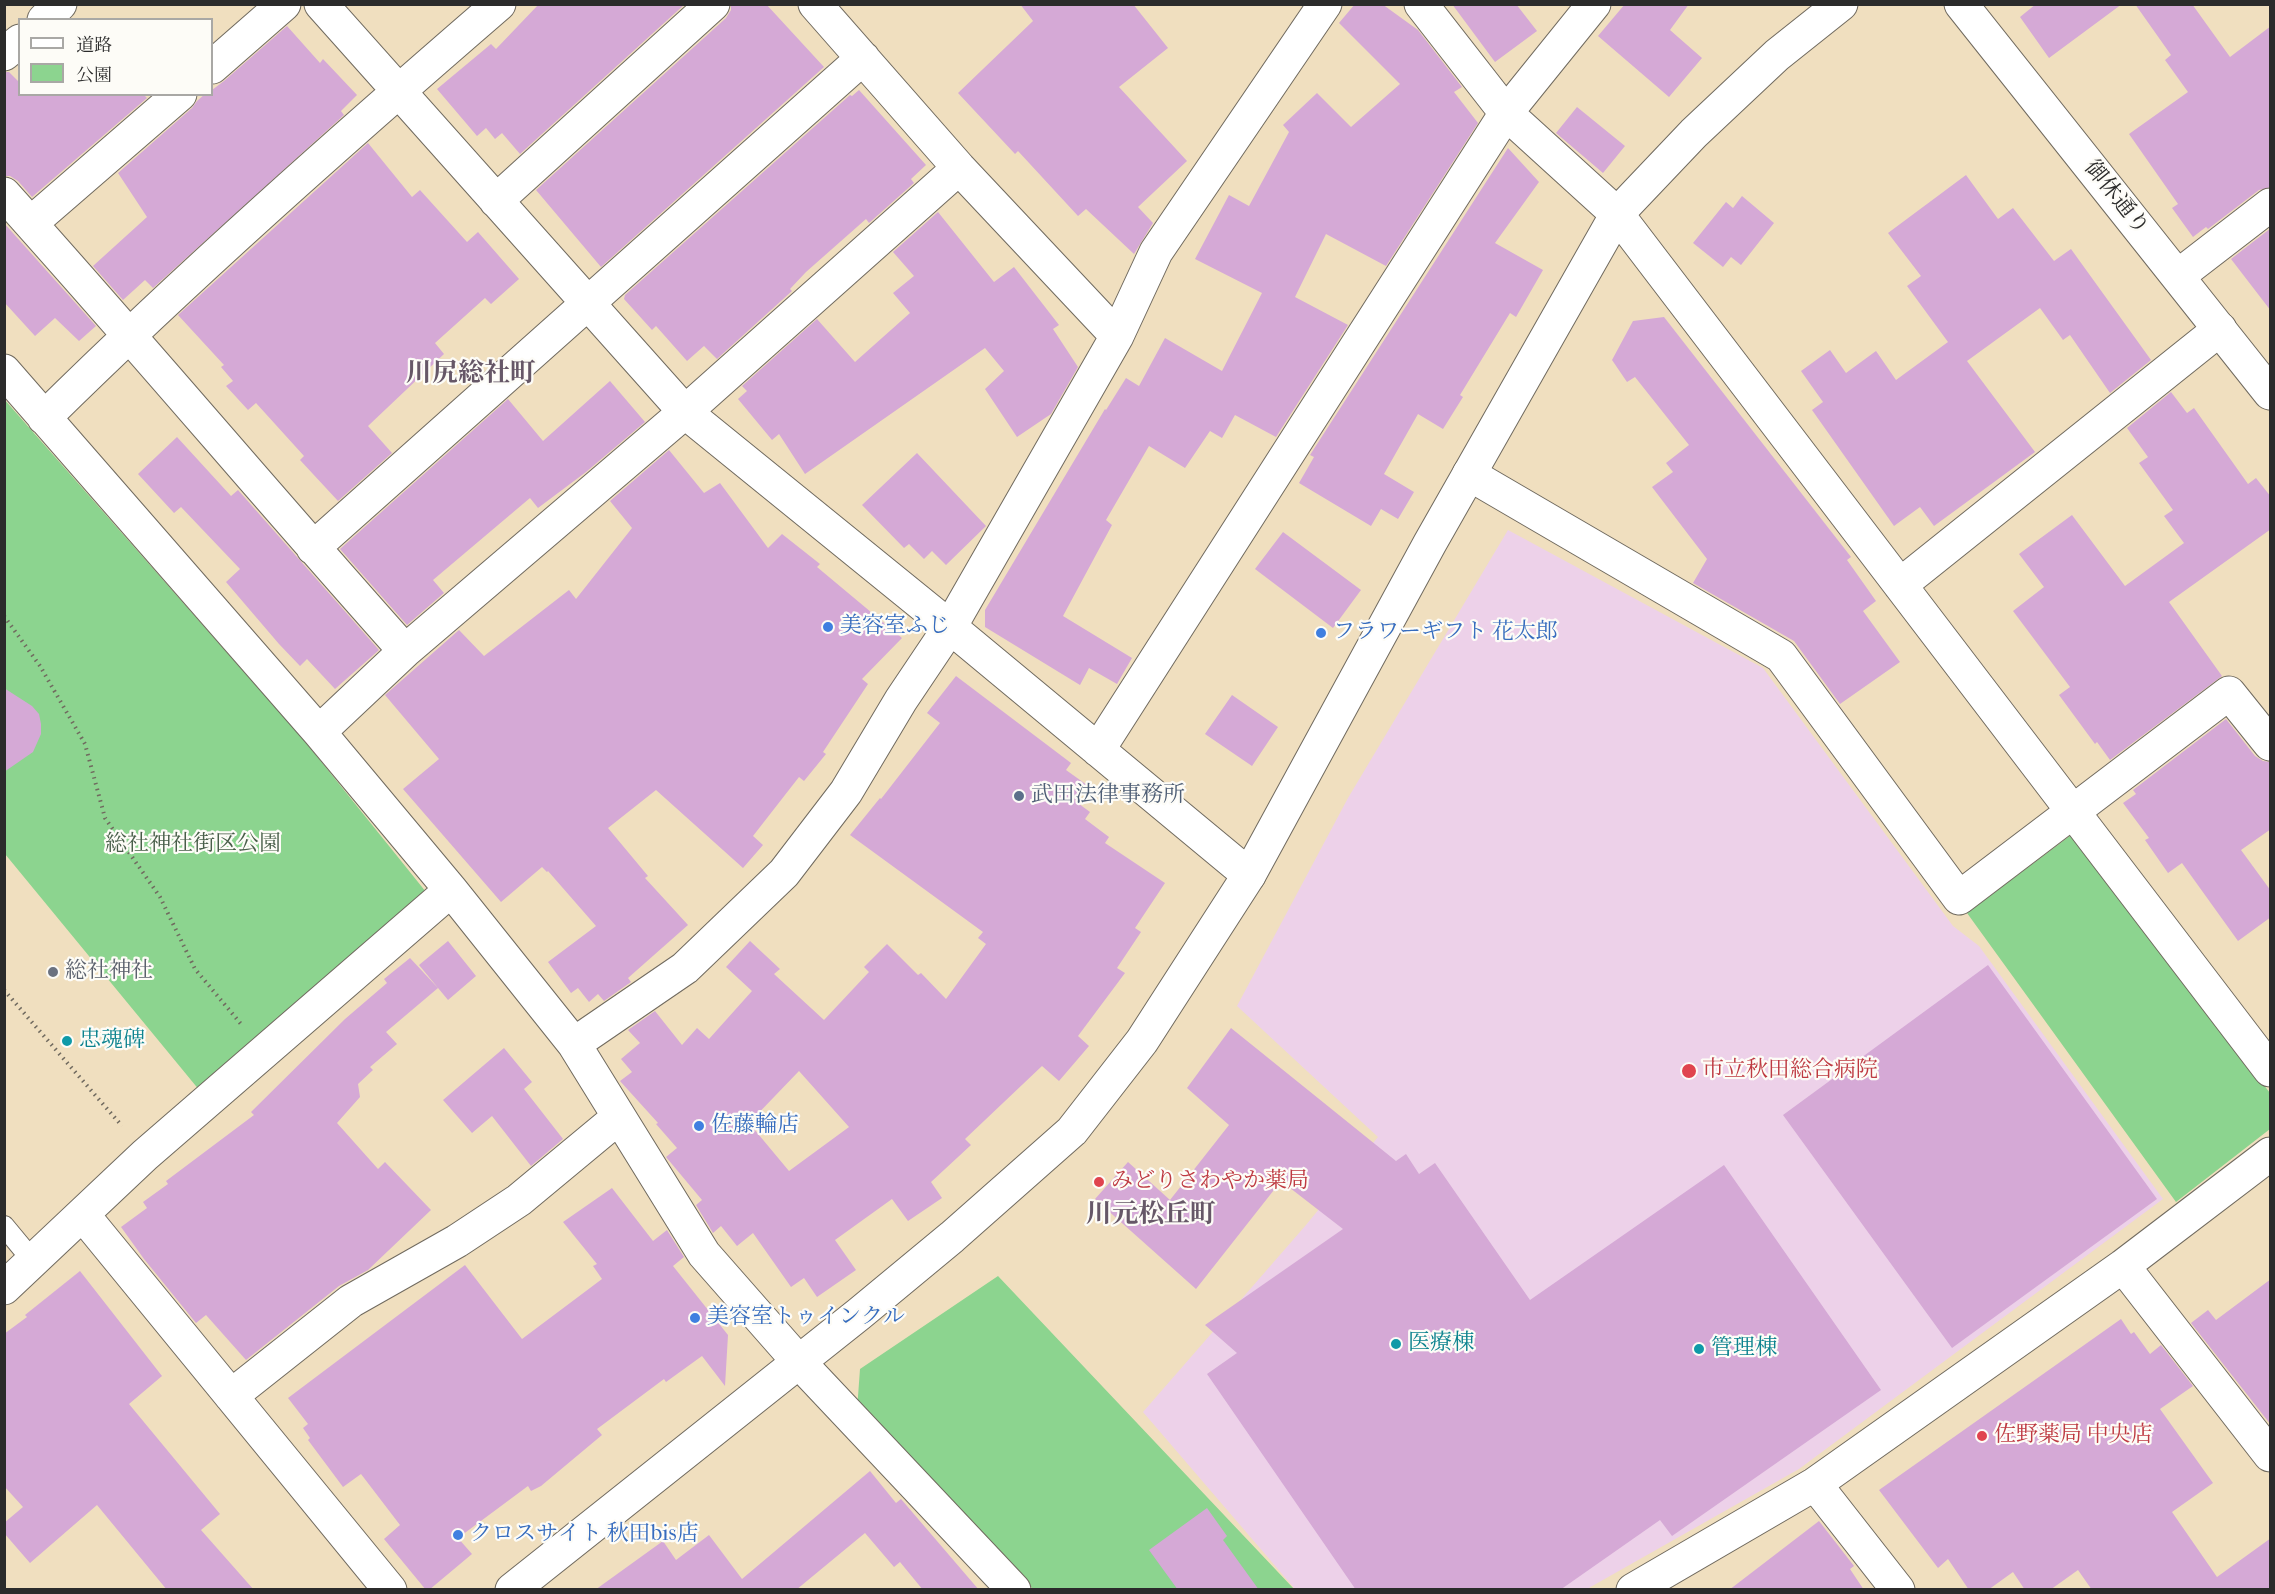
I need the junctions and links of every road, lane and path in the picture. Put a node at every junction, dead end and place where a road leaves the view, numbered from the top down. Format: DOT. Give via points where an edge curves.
graph roads {
  1 [pos="60,4"];
  2 [pos="284,4"];
  3 [pos="321,4"];
  4 [pos="499,4"];
  5 [pos="713,4"];
  6 [pos="815,4"];
  7 [pos="1325,4"];
  8 [pos="1421,4"];
  9 [pos="1594,4"];
  10 [pos="1841,4"];
  11 [pos="1961,4"];
  12 [pos="46,18"];
  13 [pos="18,43"];
  14 [pos="4,54"];
  15 [pos="863,58"];
  16 [pos="213,66"];
  17 [pos="397,92"];
  18 [pos="178,96"];
  19 [pos="1506,114"];
  20 [pos="959,168"];
  21 [pos="4,194"];
  22 [pos="496,201"];
  23 [pos="2271,205"];
  24 [pos="1617,214"];
  25 [pos="30,223"];
  26 [pos="2178,276"];
  27 [pos="587,304"];
  28 [pos="2220,329"];
  29 [pos="129,333"];
  30 [pos="1117,336"];
  31 [pos="4,371"];
  32 [pos="2271,393"];
  33 [pos="685,412"];
  34 [pos="44,418"];
  35 [pos="1469,474"];
  36 [pos="313,548"];
  37 [pos="1900,585"];
  38 [pos="4,616"];
  39 [pos="950,627"];
  40 [pos="405,651"];
  41 [pos="319,732"];
  42 [pos="2271,744"];
  43 [pos="1098,750"];
  44 [pos="2073,812"];
  45 [pos="1249,875"];
  46 [pos="451,890"];
  47 [pos="4,990"];
  48 [pos="574,1044"];
  49 [pos="266,1050"];
  50 [pos="2271,1070"];
  51 [pos="619,1117"];
  52 [pos="2271,1154"];
  53 [pos="145,1155"];
  54 [pos="83,1215"];
  55 [pos="4,1226"];
  56 [pos="33,1262"];
  57 [pos="2123,1266"];
  58 [pos="4,1288"];
  59 [pos="798,1361"];
  60 [pos="231,1396"];
  61 [pos="2271,1455"];
  62 [pos="1815,1484"];
  63 [pos="390,1590"];
  64 [pos="512,1590"];
  65 [pos="1014,1590"];
  66 [pos="1633,1590"];
  67 [pos="1898,1590"];
  1 -- 12 [label="street"];
  2 -- 16 [label="street"];
  3 -- 17 [label="street"];
  4 -- 17 [label="street"];
  5 -- 22 [label="street"];
  6 -- 15 [label="street"];
  7 -- 30 [label="street" via="1156,252"];
  8 -- 19 [label="street"];
  9 -- 19 [label="street"];
  10 -- 24 [label="street" via="1777,55 1694,133"];
  11 -- 26 [label="street, 御休通り"];
  13 -- 14 [label="street"];
  15 -- 20 [label="street"];
  15 -- 27 [label="street"];
  17 -- 22 [label="street"];
  17 -- 29 [label="street"];
  18 -- 25 [label="street"];
  19 -- 24 [label="street"];
  19 -- 43 [label="street"];
  20 -- 30 [label="street"];
  20 -- 33 [label="street"];
  21 -- 25 [label="street"];
  22 -- 27 [label="street"];
  23 -- 26 [label="street"];
  24 -- 35 [label="street"];
  24 -- 37 [label="street"];
  25 -- 29 [label="street"];
  26 -- 28 [label="street, 御休通り"];
  27 -- 33 [label="street"];
  27 -- 36 [label="street"];
  28 -- 32 [label="street, 御休通り"];
  28 -- 37 [label="street"];
  29 -- 34 [label="street"];
  29 -- 36 [label="street"];
  30 -- 39 [label="street"];
  31 -- 34 [label="street"];
  33 -- 39 [label="street"];
  33 -- 40 [label="street"];
  34 -- 41 [label="street"];
  35 -- 44 [label="street" via="1781,656 1959,898"];
  35 -- 45 [label="street"];
  36 -- 40 [label="street"];
  37 -- 44 [label="street"];
  38 -- 49 [label="path" via="40,666 85,744 105,818 160,897 195,969"];
  39 -- 43 [label="street"];
  39 -- 48 [label="street" via="846,792 784,873 685,968"];
  40 -- 41 [label="street"];
  41 -- 46 [label="street"];
  42 -- 44 [label="street" via="2229,693"];
  43 -- 45 [label="street"];
  44 -- 50 [label="street"];
  45 -- 59 [label="street" via="1142,1041 1072,1131 952,1237"];
  46 -- 48 [label="street"];
  46 -- 49 [label="street"];
  47 -- 53 [label="path"];
  48 -- 51 [label="street"];
  49 -- 53 [label="street"];
  51 -- 59 [label="street" via="704,1254"];
  51 -- 60 [label="street" via="519,1200 457,1241 351,1301"];
  52 -- 57 [label="street"];
  53 -- 54 [label="street"];
  54 -- 56 [label="street"];
  54 -- 60 [label="street"];
  55 -- 56 [label="lane"];
  56 -- 58 [label="street"];
  57 -- 61 [label="street"];
  57 -- 62 [label="street"];
  59 -- 64 [label="street"];
  59 -- 65 [label="street"];
  60 -- 63 [label="street"];
  62 -- 66 [label="street"];
  62 -- 67 [label="street"];
}
